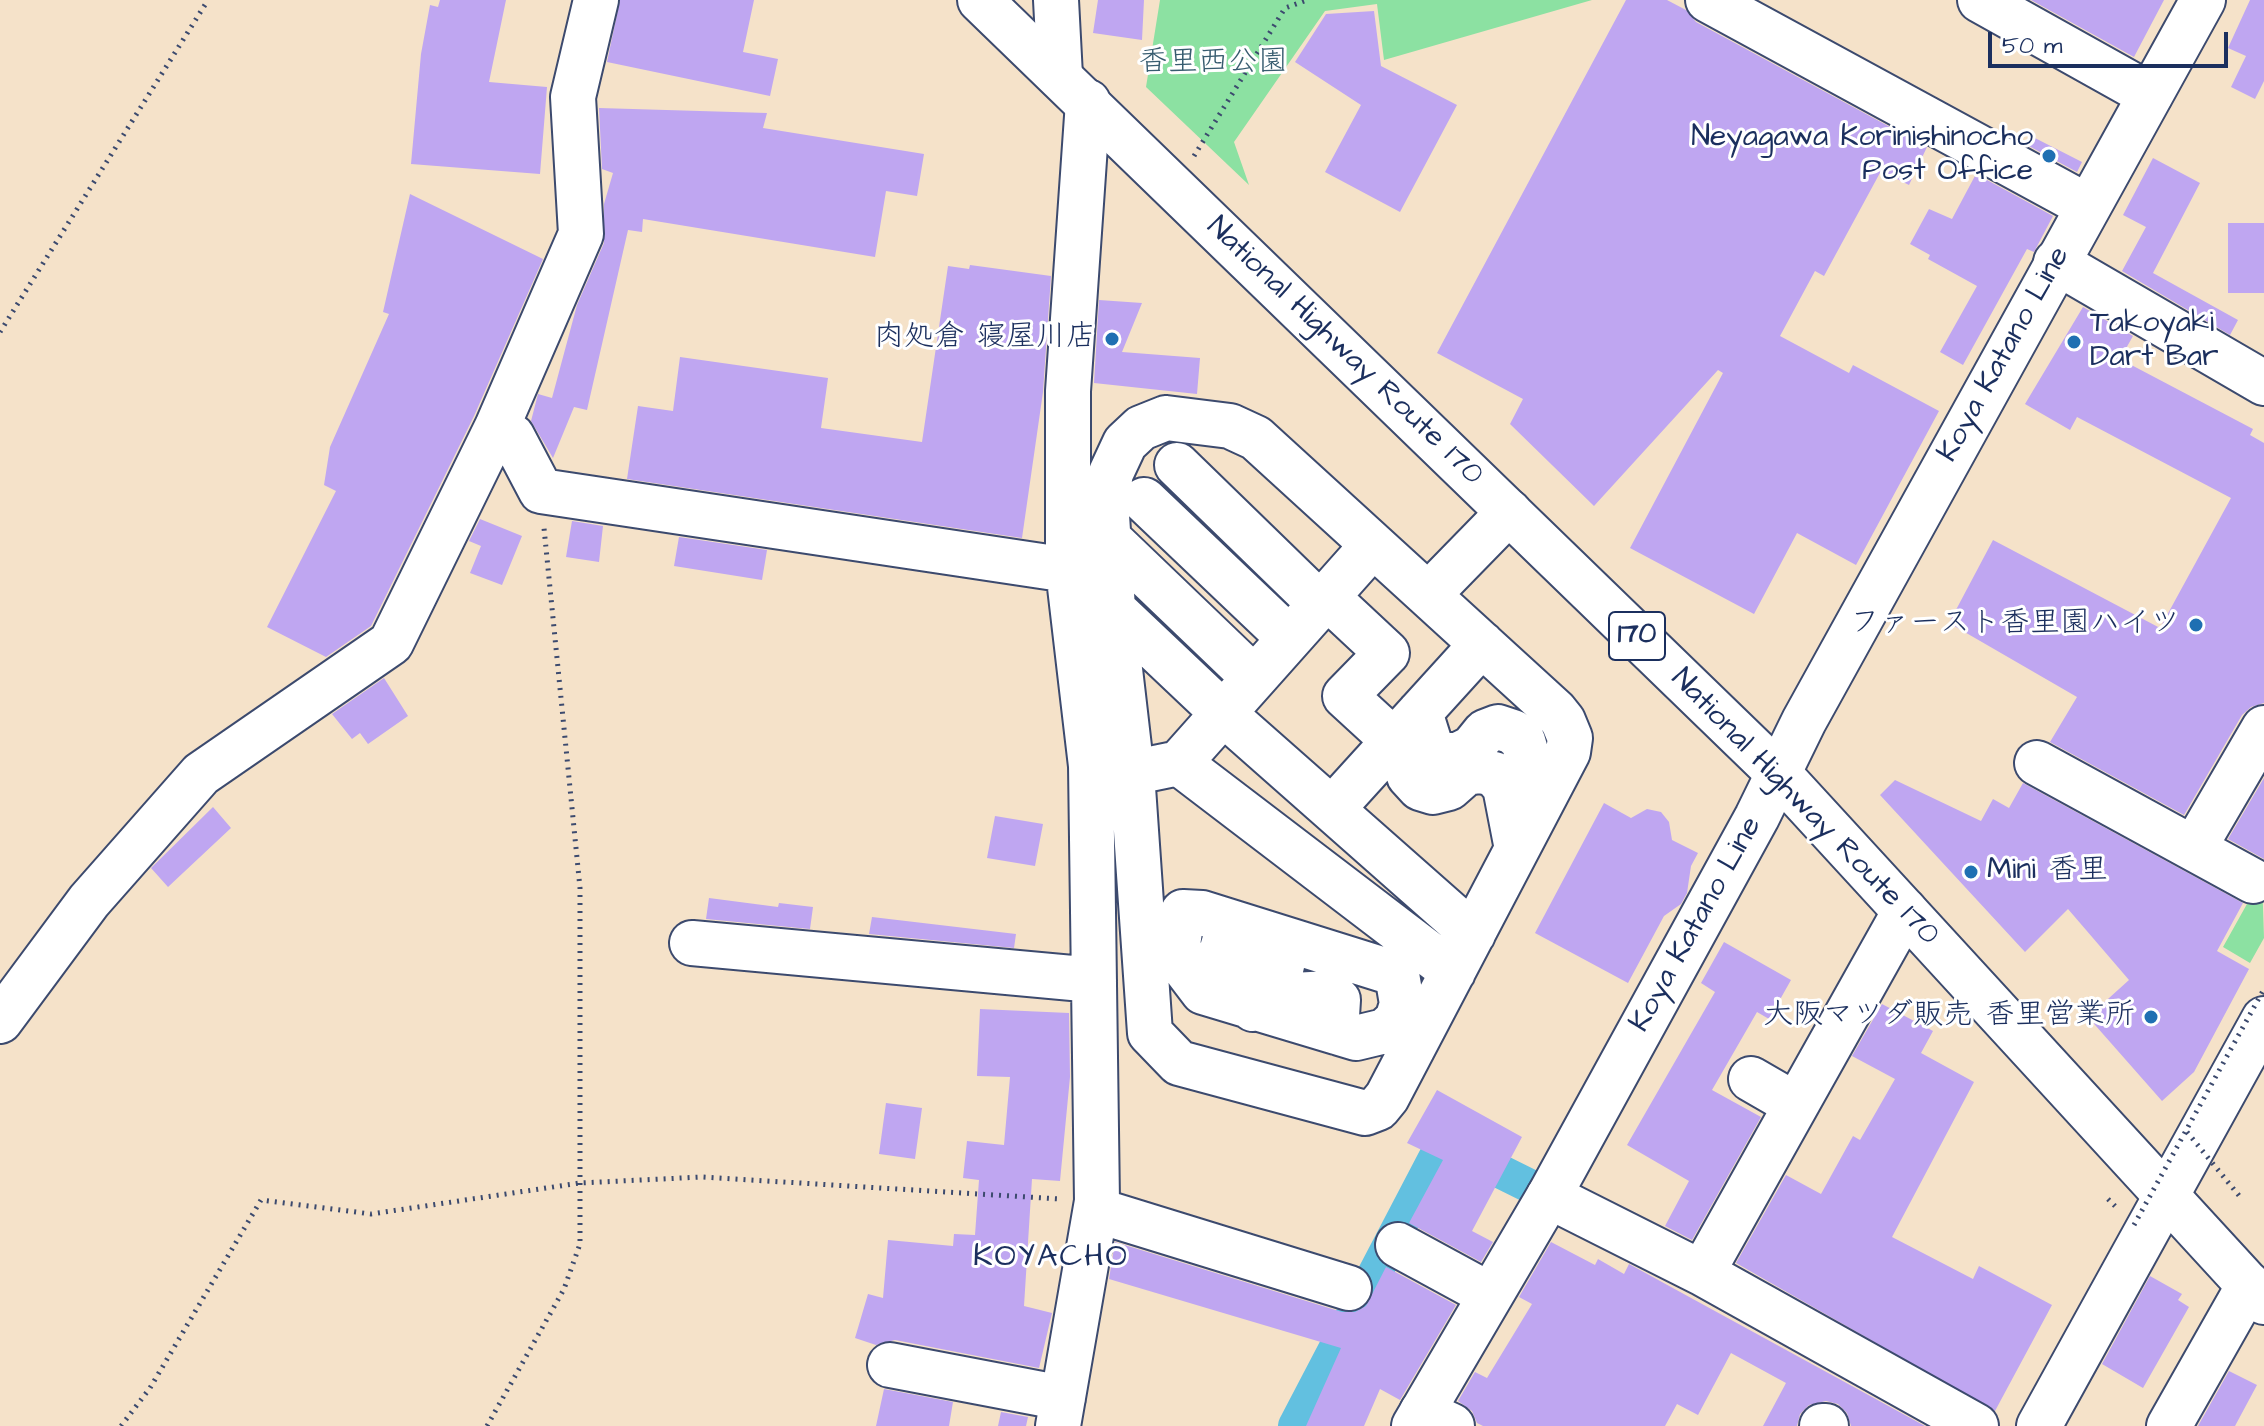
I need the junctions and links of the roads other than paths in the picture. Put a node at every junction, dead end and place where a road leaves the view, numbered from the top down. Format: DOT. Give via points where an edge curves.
graph roads {
  1 [pos="596,0"];
  2 [pos="980,0"];
  3 [pos="1056,0"];
  4 [pos="1708,0"];
  5 [pos="1980,0"];
  6 [pos="2203,0"];
  7 [pos="1074,89"];
  8 [pos="2150,95"];
  9 [pos="2087,206"];
  10 [pos="2056,262"];
  11 [pos="2264,383"];
  12 [pos="497,427"];
  13 [pos="1177,465"];
  14 [pos="1144,500"];
  15 [pos="1509,512"];
  16 [pos="1109,539"];
  17 [pos="1373,545"];
  18 [pos="1068,570"];
  19 [pos="1329,594"];
  20 [pos="1428,595"];
  21 [pos="1113,609"];
  22 [pos="1289,638"];
  23 [pos="1482,644"];
  24 [pos="1253,677"];
  25 [pos="1225,715"];
  26 [pos="1406,728"];
  27 [pos="2264,728"];
  28 [pos="1179,763"];
  29 [pos="2037,763"];
  30 [pos="1132,773"];
  31 [pos="1779,774"];
  32 [pos="1541,803"];
  33 [pos="1333,808"];
  34 [pos="2194,848"];
  35 [pos="1517,849"];
  36 [pos="2253,881"];
  37 [pos="1162,911"];
  38 [pos="1905,911"];
  39 [pos="1230,922"];
  40 [pos="1473,934"];
  41 [pos="1288,940"];
  42 [pos="692,943"];
  43 [pos="1453,972"];
  44 [pos="1094,980"];
  45 [pos="1253,1009"];
  46 [pos="2264,1019"];
  47 [pos="0,1021"];
  48 [pos="1336,1032"];
  49 [pos="1751,1079"];
  50 [pos="1796,1105"];
  51 [pos="1549,1196"];
  52 [pos="2169,1196"];
  53 [pos="1097,1205"];
  54 [pos="1398,1245"];
  55 [pos="1702,1273"];
  56 [pos="1349,1288"];
  57 [pos="2256,1294"];
  58 [pos="1490,1295"];
  59 [pos="890,1365"];
  60 [pos="1061,1412"];
  61 [pos="1429,1421"];
  62 [pos="1976,1426"];
  63 [pos="2039,1426"];
  64 [pos="2169,1426"];
  1 -- 12 [label="main road" via="573,97 581,234"];
  2 -- 7 [label="main road, National Highway Route 170 / 170"];
  3 -- 7 [label="main road"];
  4 -- 9 [label="main road"];
  5 -- 8 [label="main road"];
  6 -- 8 [label="main road, Koya Katano Line"];
  7 -- 15 [label="main road, National Highway Route 170 / 170"];
  7 -- 18 [label="main road"];
  8 -- 9 [label="main road, Koya Katano Line"];
  9 -- 10 [label="main road, Koya Katano Line"];
  10 -- 11 [label="main road"];
  10 -- 31 [label="main road, Koya Katano Line"];
  12 -- 18 [label="main road" via="512,436 541,491"];
  12 -- 47 [label="main road" via="391,643 201,774 89,901"];
  13 -- 19 [label="main road"];
  14 -- 22 [label="main road"];
  15 -- 20 [label="main road"];
  15 -- 31 [label="main road, National Highway Route 170 / 170"];
  16 -- 17 [label="main road" via="1109,486 1125,443 1141,428 1166,418 1230,426 1256,438"];
  16 -- 21 [label="main road"];
  16 -- 24 [label="main road"];
  17 -- 19 [label="main road"];
  17 -- 20 [label="main road"];
  18 -- 44 [label="main road" via="1091,766"];
  19 -- 22 [label="main road"];
  19 -- 26 [label="main road" via="1387,653 1345,696"];
  20 -- 23 [label="main road"];
  21 -- 25 [label="main road"];
  21 -- 30 [label="main road"];
  22 -- 24 [label="main road"];
  23 -- 26 [label="main road"];
  23 -- 32 [label="main road" via="1555,711 1567,729 1568,752"];
  24 -- 25 [label="main road"];
  25 -- 28 [label="main road"];
  25 -- 33 [label="main road"];
  26 -- 32 [label="main road" via="1441,755 1458,755 1498,727 1513,732 1523,741"];
  26 -- 33 [label="main road"];
  26 -- 35 [label="main road" via="1409,776 1420,788 1433,792 1449,788 1466,773 1494,774 1505,787"];
  27 -- 34 [label="main road"];
  28 -- 30 [label="main road"];
  28 -- 43 [label="main road"];
  29 -- 34 [label="main road"];
  30 -- 37 [label="main road"];
  31 -- 38 [label="main road, National Highway Route 170 / 170"];
  31 -- 51 [label="main road, Koya Katano Line"];
  32 -- 35 [label="main road"];
  33 -- 40 [label="main road"];
  34 -- 36 [label="main road"];
  35 -- 40 [label="main road"];
  37 -- 39 [label="main road"];
  37 -- 43 [label="main road" via="1147,1018 1159,1046 1179,1063 1352,1112 1378,1108 1387,1097"];
  37 -- 45 [label="main road" via="1187,971 1203,992"];
  38 -- 50 [label="main road"];
  38 -- 52 [label="main road, National Highway Route 170 / 170"];
  39 -- 41 [label="main road"];
  39 -- 45 [label="main road" via="1218,963 1262,978"];
  40 -- 43 [label="main road"];
  41 -- 48 [label="main road" via="1279,978 1293,995 1330,993 1338,1000"];
  41 -- 48 [label="main road" via="1397,974 1402,1004 1397,1020 1369,1037"];
  42 -- 44 [label="main road"];
  44 -- 53 [label="main road"];
  45 -- 48 [label="main road"];
  46 -- 52 [label="main road"];
  49 -- 50 [label="main road"];
  50 -- 55 [label="main road"];
  51 -- 55 [label="main road"];
  51 -- 58 [label="main road, Koya Katano Line"];
  52 -- 57 [label="main road, National Highway Route 170 / 170"];
  52 -- 63 [label="main road"];
  53 -- 56 [label="main road"];
  53 -- 60 [label="main road"];
  54 -- 58 [label="main road"];
  55 -- 62 [label="main road"];
  57 -- 64 [label="main road"];
  58 -- 61 [label="main road, Koya Katano Line"];
  59 -- 60 [label="main road"];
}
